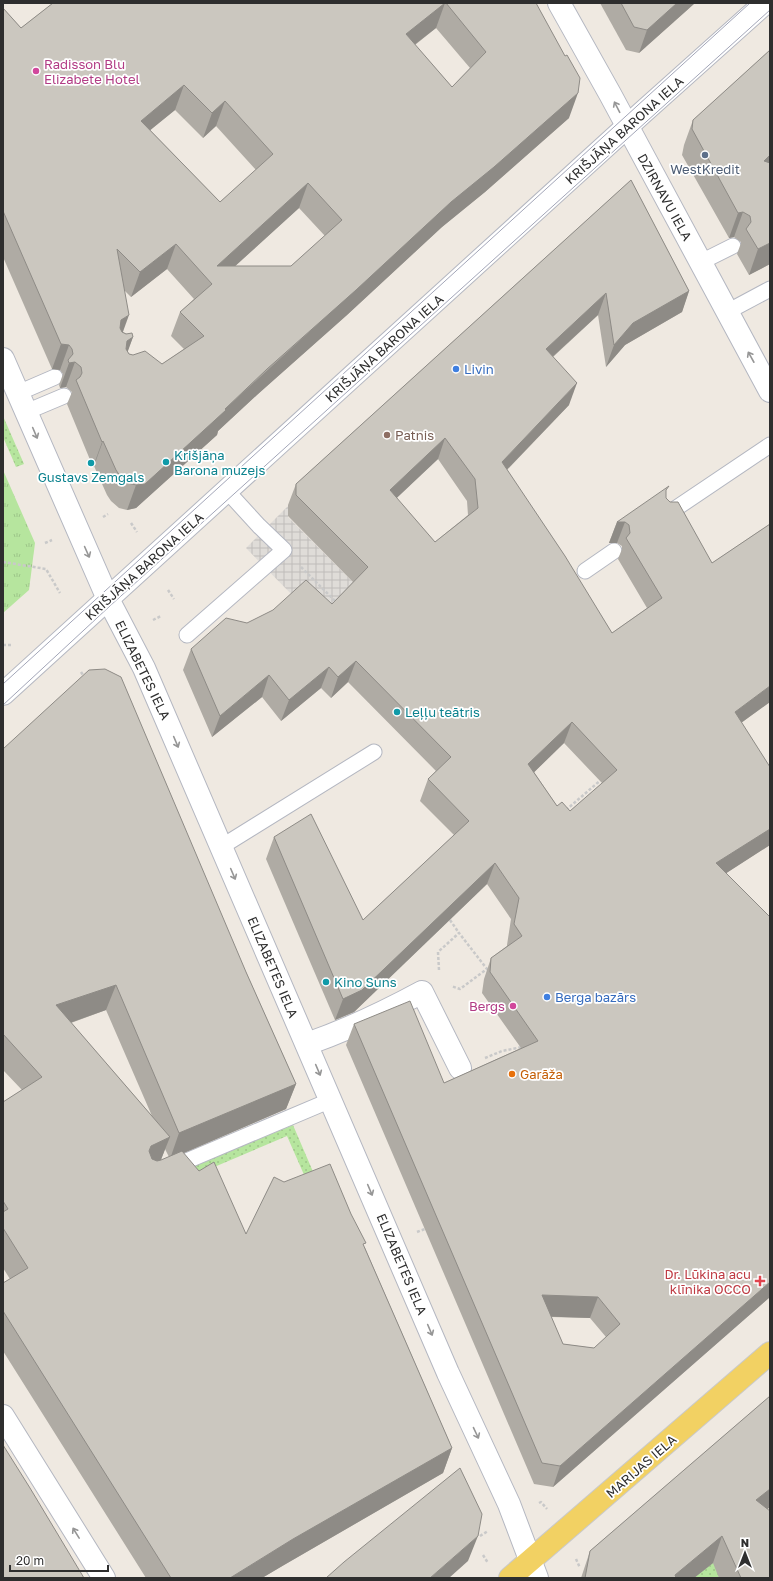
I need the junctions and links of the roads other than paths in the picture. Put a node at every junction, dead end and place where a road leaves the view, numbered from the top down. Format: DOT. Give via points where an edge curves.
graph roads {
  1 [pos="559,3"];
  2 [pos="765,3"];
  3 [pos="627,127"];
  4 [pos="733,246"];
  5 [pos="701,262"];
  6 [pos="770,289"];
  7 [pos="727,312"];
  8 [pos="3,359"];
  9 [pos="55,377"];
  10 [pos="770,391"];
  11 [pos="64,396"];
  12 [pos="22,403"];
  13 [pos="770,445"];
  14 [pos="227,491"];
  15 [pos="666,515"];
  16 [pos="614,551"];
  17 [pos="585,571"];
  18 [pos="108,599"];
  19 [pos="187,635"];
  20 [pos="3,694"];
  21 [pos="374,752"];
  22 [pos="221,847"];
  23 [pos="307,1044"];
  24 [pos="460,1068"];
  25 [pos="331,1100"];
  26 [pos="156,1174"];
  27 [pos="770,1353"];
  28 [pos="3,1416"];
  29 [pos="534,1569"];
  30 [pos="104,1578"];
  31 [pos="510,1578"];
  3 -- 1 [label="street, DZIRNAVU IELA, one-way"];
  2 -- 3 [label="street, KRIŠJĀŅA BARONA IELA"];
  3 -- 5 [label="street, DZIRNAVU IELA"];
  3 -- 14 [label="street, KRIŠJĀŅA BARONA IELA"];
  4 -- 5 [label="lane"];
  5 -- 7 [label="street, DZIRNAVU IELA"];
  6 -- 7 [label="lane"];
  10 -- 7 [label="street, DZIRNAVU IELA, one-way"];
  8 -- 12 [label="street, ELIZABETES IELA"];
  9 -- 12 [label="lane"];
  11 -- 12 [label="lane"];
  12 -- 18 [label="street, ELIZABETES IELA, one-way"];
  13 -- 15 [label="lane"];
  14 -- 18 [label="street, KRIŠJĀŅA BARONA IELA"];
  14 -- 19 [label="lane" via="284,550"];
  16 -- 17 [label="lane"];
  18 -- 20 [label="street, KRIŠJĀŅA BARONA IELA"];
  18 -- 22 [label="street, ELIZABETES IELA, one-way" via="144,668"];
  21 -- 22 [label="lane"];
  22 -- 23 [label="street, ELIZABETES IELA, one-way"];
  23 -- 24 [label="street" via="387,1010 431,987"];
  23 -- 25 [label="street, ELIZABETES IELA, one-way"];
  25 -- 26 [label="lane"];
  25 -- 29 [label="street, ELIZABETES IELA, one-way" via="448,1373 511,1510"];
  27 -- 29 [label="main road, MARIJAS IELA"];
  30 -- 28 [label="street, one-way"];
  29 -- 31 [label="main road, MARIJAS IELA"];
}
